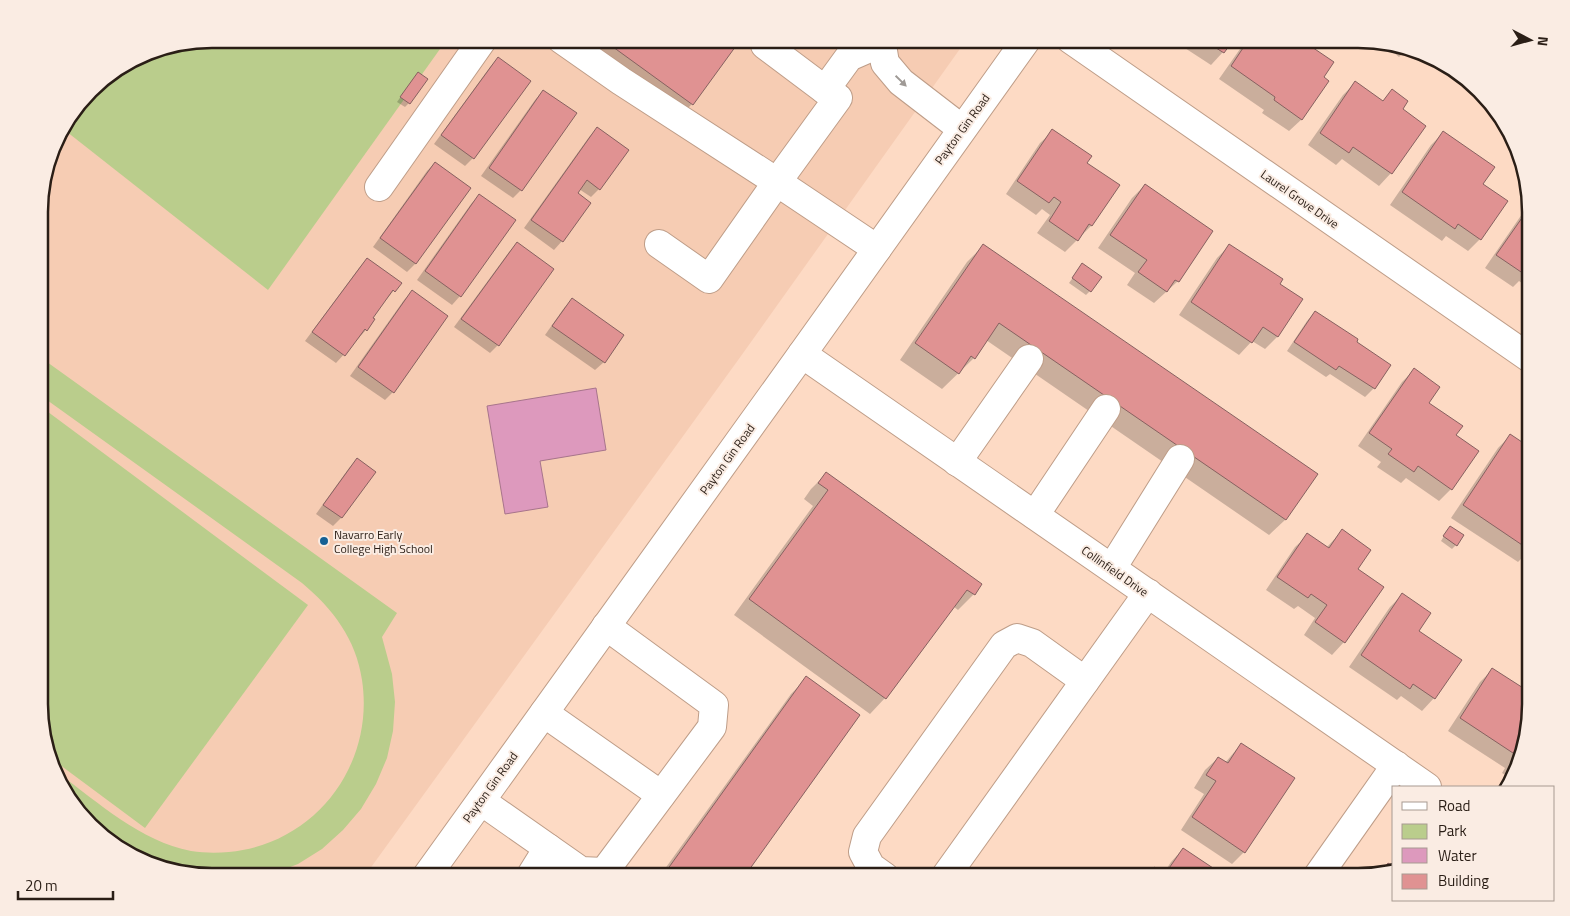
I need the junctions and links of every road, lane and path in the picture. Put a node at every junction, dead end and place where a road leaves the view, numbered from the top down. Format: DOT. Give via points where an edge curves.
graph roads {
  1 [pos="477,48"];
  2 [pos="574,48"];
  3 [pos="768,48"];
  4 [pos="867,48"];
  5 [pos="882,48"];
  6 [pos="1020,48"];
  7 [pos="1083,48"];
  8 [pos="826,90"];
  9 [pos="962,129"];
  10 [pos="777,182"];
  11 [pos="379,187"];
  12 [pos="659,244"];
  13 [pos="877,249"];
  14 [pos="1522,353"];
  15 [pos="802,354"];
  16 [pos="1029,359"];
  17 [pos="1106,409"];
  18 [pos="1180,460"];
  19 [pos="958,462"];
  20 [pos="1034,515"];
  21 [pos="1112,568"];
  22 [pos="1148,594"];
  23 [pos="606,626"];
  24 [pos="1085,681"];
  25 [pos="544,713"];
  26 [pos="1396,765"];
  27 [pos="1427,786"];
  28 [pos="661,795"];
  29 [pos="481,800"];
  30 [pos="548,848"];
  31 [pos="432,868"];
  32 [pos="536,868"];
  33 [pos="577,868"];
  34 [pos="607,868"];
  35 [pos="872,868"];
  36 [pos="951,868"];
  37 [pos="1323,868"];
  1 -- 11 [label="street"];
  2 -- 10 [label="street"];
  3 -- 8 [label="street"];
  4 -- 8 [label="street" via="850,57"];
  5 -- 9 [label="street, one-way" via="885,63 901,82"];
  6 -- 9 [label="street, Payton Gin Road"];
  7 -- 14 [label="street, Laurel Grove Drive"];
  8 -- 10 [label="street" via="838,98"];
  9 -- 13 [label="street, Payton Gin Road"];
  10 -- 12 [label="street" via="709,279"];
  10 -- 13 [label="street"];
  13 -- 15 [label="street, Payton Gin Road"];
  15 -- 19 [label="street, Collinfield Drive"];
  15 -- 23 [label="street, Payton Gin Road"];
  16 -- 19 [label="street"];
  17 -- 20 [label="street"];
  18 -- 21 [label="street"];
  19 -- 20 [label="street, Collinfield Drive"];
  20 -- 21 [label="street, Collinfield Drive"];
  21 -- 22 [label="street, Collinfield Drive"];
  22 -- 24 [label="street"];
  22 -- 26 [label="street, Collinfield Drive"];
  23 -- 25 [label="street, Payton Gin Road"];
  23 -- 28 [label="street" via="714,705 712,727"];
  24 -- 35 [label="street" via="1032,643 1017,638 1004,645 867,836 863,852"];
  24 -- 36 [label="street"];
  25 -- 28 [label="street"];
  25 -- 29 [label="street, Payton Gin Road"];
  26 -- 27 [label="street, Collinfield Drive"];
  26 -- 37 [label="street"];
  28 -- 34 [label="street"];
  29 -- 30 [label="street"];
  29 -- 31 [label="street, Payton Gin Road"];
  30 -- 32 [label="street"];
  30 -- 33 [label="street"];
}
